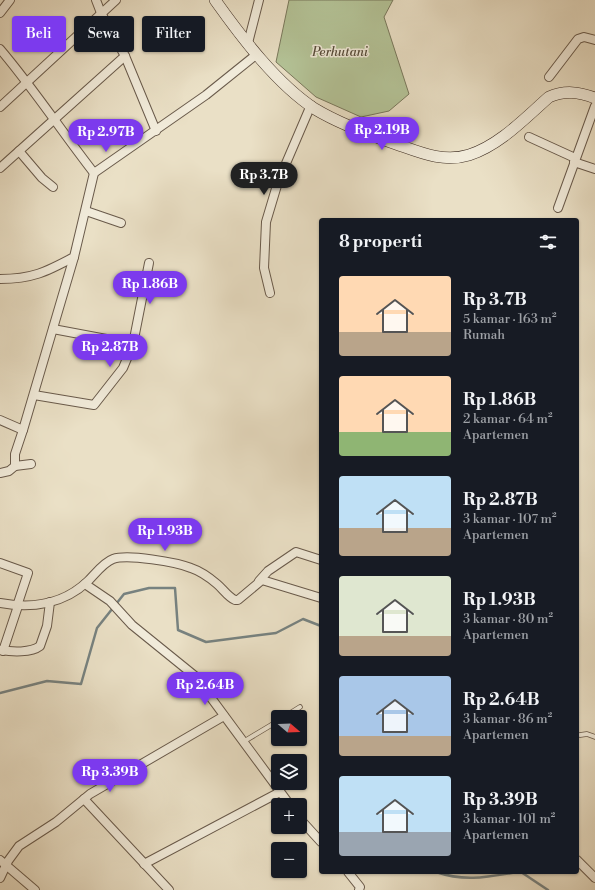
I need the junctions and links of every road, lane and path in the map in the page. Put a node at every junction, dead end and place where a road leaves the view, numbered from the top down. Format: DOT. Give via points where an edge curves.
graph roads {
  1 [pos="10,0"];
  2 [pos="96,0"];
  3 [pos="116,0"];
  4 [pos="215,0"];
  5 [pos="259,0"];
  6 [pos="0,13"];
  7 [pos="101,13"];
  8 [pos="595,40"];
  9 [pos="248,42"];
  10 [pos="0,49"];
  11 [pos="257,54"];
  12 [pos="125,56"];
  13 [pos="549,77"];
  14 [pos="27,81"];
  15 [pos="595,98"];
  16 [pos="311,105"];
  17 [pos="595,106"];
  18 [pos="0,107"];
  19 [pos="53,120"];
  20 [pos="156,131"];
  21 [pos="529,137"];
  22 [pos="19,151"];
  23 [pos="574,160"];
  24 [pos="0,168"];
  25 [pos="595,169"];
  26 [pos="94,174"];
  27 [pos="53,187"];
  28 [pos="558,208"];
  29 [pos="86,211"];
  30 [pos="121,224"];
  31 [pos="74,257"];
  32 [pos="149,263"];
  33 [pos="0,279"];
  34 [pos="270,293"];
  35 [pos="54,329"];
  36 [pos="133,344"];
  37 [pos="34,395"];
  38 [pos="0,420"];
  39 [pos="23,430"];
  40 [pos="31,464"];
  41 [pos="15,466"];
  42 [pos="0,473"];
  43 [pos="319,559"];
  44 [pos="0,563"];
  45 [pos="259,581"];
  46 [pos="85,584"];
  47 [pos="319,597"];
  48 [pos="50,602"];
  49 [pos="0,603"];
  50 [pos="17,606"];
  51 [pos="2,650"];
  52 [pos="300,707"];
  53 [pos="295,710"];
  54 [pos="224,716"];
  55 [pos="271,725"];
  56 [pos="580,735"];
  57 [pos="595,737"];
  58 [pos="243,742"];
  59 [pos="280,792"];
  60 [pos="285,798"];
  61 [pos="84,799"];
  62 [pos="307,827"];
  63 [pos="319,840"];
  64 [pos="3,862"];
  65 [pos="579,862"];
  66 [pos="144,864"];
  67 [pos="350,874"];
  68 [pos="0,878"];
  69 [pos="595,878"];
  70 [pos="35,890"];
  71 [pos="169,890"];
  72 [pos="359,890"];
  1 -- 6 [label="street"];
  2 -- 7 [label="street"];
  3 -- 7 [label="street"];
  4 -- 9 [label="street"];
  5 -- 9 [label="street"];
  7 -- 12 [label="street"];
  7 -- 14 [label="street"];
  8 -- 13 [label="street" via="584,36 578,40"];
  9 -- 11 [label="street"];
  10 -- 14 [label="street"];
  11 -- 16 [label="street" via="296,94"];
  11 -- 20 [label="street"];
  12 -- 19 [label="street"];
  12 -- 20 [label="street"];
  14 -- 18 [label="street"];
  14 -- 19 [label="street"];
  15 -- 16 [label="street" via="580,93 554,94 491,146 469,155 446,157 426,155 391,142 321,112"];
  16 -- 34 [label="street" via="278,182 266,222 264,268"];
  17 -- 23 [label="street"];
  19 -- 22 [label="street"];
  19 -- 26 [label="street"];
  20 -- 26 [label="street"];
  21 -- 23 [label="street"];
  22 -- 24 [label="street"];
  22 -- 27 [label="street"];
  23 -- 25 [label="street"];
  23 -- 28 [label="street"];
  26 -- 29 [label="street"];
  29 -- 30 [label="street"];
  29 -- 31 [label="street"];
  31 -- 33 [label="street" via="37,276"];
  31 -- 35 [label="street"];
  32 -- 36 [label="street"];
  35 -- 36 [label="street"];
  35 -- 37 [label="street"];
  36 -- 37 [label="street" via="123,368 94,405"];
  37 -- 39 [label="street"];
  38 -- 39 [label="street"];
  39 -- 41 [label="street" via="15,454"];
  40 -- 41 [label="street"];
  41 -- 42 [label="street"];
  43 -- 45 [label="street" via="296,552 268,571"];
  44 -- 50 [label="street" via="28,573"];
  45 -- 46 [label="street" via="235,600 218,584 192,568 128,557 109,561"];
  45 -- 47 [label="street" via="265,580"];
  46 -- 48 [label="street" via="68,596"];
  46 -- 54 [label="street" via="110,601 156,646 192,673"];
  48 -- 50 [label="street"];
  48 -- 51 [label="street" via="47,626 40,646 16,652"];
  49 -- 50 [label="street"];
  50 -- 51 [label="street"];
  52 -- 53 [label="lane"];
  54 -- 58 [label="street"];
  54 -- 61 [label="street"];
  55 -- 58 [label="lane"];
  56 -- 57 [label="lane"];
  58 -- 59 [label="street"];
  59 -- 60 [label="street"];
  59 -- 66 [label="street"];
  61 -- 64 [label="street" via="56,822 19,846"];
  61 -- 66 [label="street"];
  62 -- 63 [label="street"];
  64 -- 68 [label="street"];
  64 -- 70 [label="street"];
  65 -- 69 [label="street"];
  66 -- 71 [label="street"];
  67 -- 72 [label="street" via="360,887"];
}
